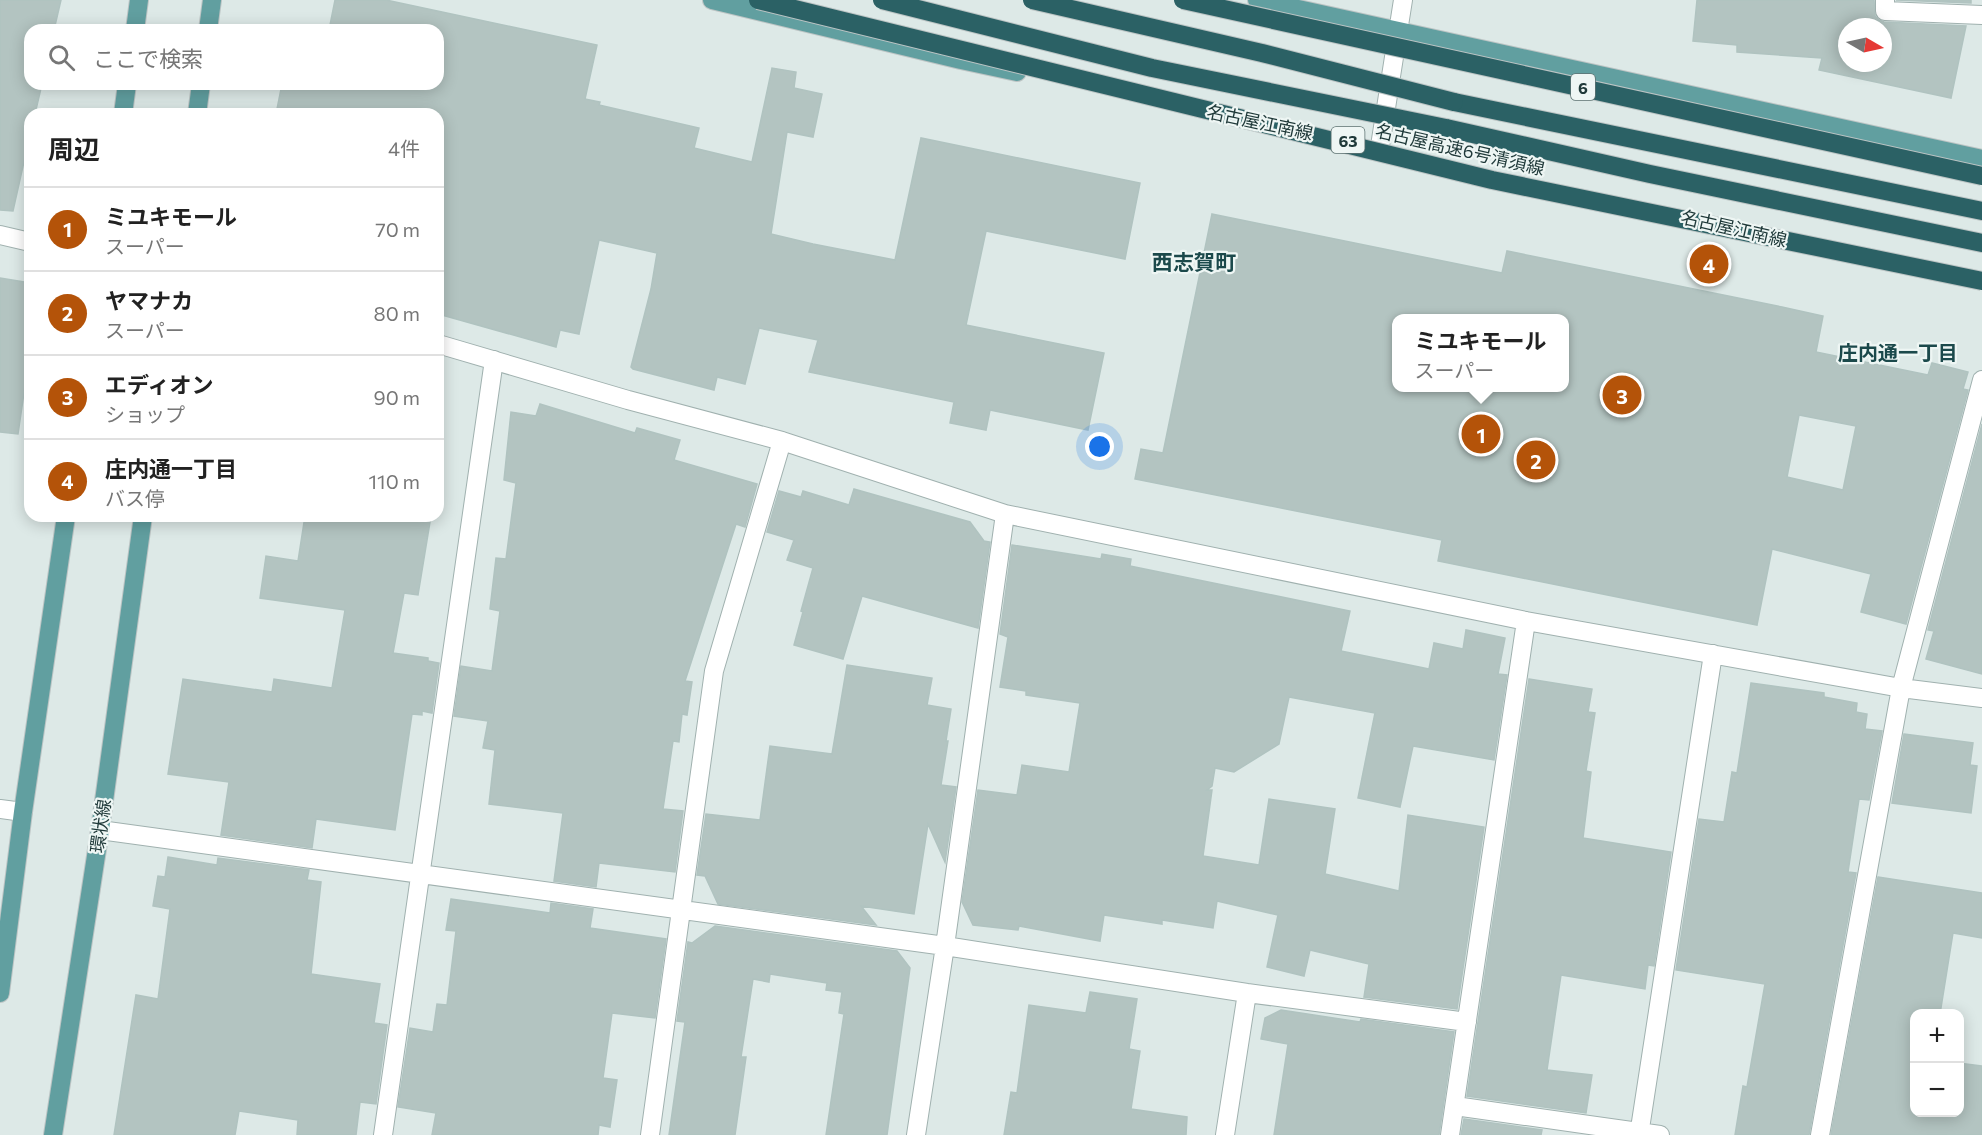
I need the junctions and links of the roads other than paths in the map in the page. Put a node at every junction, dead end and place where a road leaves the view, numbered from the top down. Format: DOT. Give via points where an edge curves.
graph roads {
  1 [pos="139,0"];
  2 [pos="212,0"];
  3 [pos="712,0"];
  4 [pos="758,0"];
  5 [pos="882,0"];
  6 [pos="1032,0"];
  7 [pos="1183,0"];
  8 [pos="1257,0"];
  9 [pos="1402,0"];
  10 [pos="1885,0"];
  11 [pos="1982,15"];
  12 [pos="136,24"];
  13 [pos="209,24"];
  14 [pos="1397,30"];
  15 [pos="126,90"];
  16 [pos="200,90"];
  17 [pos="124,108"];
  18 [pos="198,108"];
  19 [pos="1380,146"];
  20 [pos="1982,159"];
  21 [pos="1982,176"];
  22 [pos="1982,211"];
  23 [pos="0,235"];
  24 [pos="24,241"];
  25 [pos="1982,243"];
  26 [pos="1982,283"];
  27 [pos="444,346"];
  28 [pos="494,360"];
  29 [pos="1982,380"];
  30 [pos="782,441"];
  31 [pos="1005,514"];
  32 [pos="65,522"];
  33 [pos="142,522"];
  34 [pos="1526,621"];
  35 [pos="1713,654"];
  36 [pos="1901,688"];
  37 [pos="1982,698"];
  38 [pos="0,809"];
  39 [pos="23,812"];
  40 [pos="100,830"];
  41 [pos="420,873"];
  42 [pos="682,910"];
  43 [pos="945,946"];
  44 [pos="0,993"];
  45 [pos="1248,993"];
  46 [pos="1467,1022"];
  47 [pos="1455,1106"];
  48 [pos="1639,1134"];
  49 [pos="54,1135"];
  50 [pos="383,1135"];
  51 [pos="650,1135"];
  52 [pos="916,1135"];
  53 [pos="1225,1135"];
  54 [pos="1450,1135"];
  55 [pos="1660,1135"];
  56 [pos="1820,1135"];
  1 -- 12 [label="main road"];
  2 -- 13 [label="main road"];
  3 -- 19 [label="main road, 名古屋江南線 / 63" via="961,60"];
  4 -- 26 [label="highway, 名古屋高速6号清須線, bridge" via="1492,180"];
  5 -- 25 [label="highway, bridge" via="1152,68"];
  6 -- 22 [label="highway, bridge" via="1454,102"];
  7 -- 21 [label="highway, 6, bridge"];
  8 -- 14 [label="main road"];
  9 -- 14 [label="street"];
  10 -- 11 [label="street" via="1885,11"];
  14 -- 19 [label="street"];
  14 -- 20 [label="main road"];
  15 -- 17 [label="main road"];
  16 -- 18 [label="main road"];
  19 -- 26 [label="main road, 名古屋江南線 / 63"];
  23 -- 24 [label="street"];
  27 -- 28 [label="street"];
  28 -- 30 [label="street"];
  28 -- 41 [label="street"];
  29 -- 36 [label="street"];
  30 -- 31 [label="street"];
  30 -- 42 [label="street" via="714,671"];
  31 -- 34 [label="street"];
  31 -- 43 [label="street"];
  32 -- 39 [label="main road"];
  33 -- 40 [label="main road, 環状線"];
  34 -- 35 [label="street"];
  34 -- 46 [label="street"];
  35 -- 36 [label="street"];
  35 -- 48 [label="street"];
  36 -- 37 [label="street"];
  36 -- 56 [label="street"];
  38 -- 39 [label="street"];
  39 -- 44 [label="main road"];
  40 -- 41 [label="street"];
  40 -- 49 [label="main road, 環状線"];
  41 -- 42 [label="street"];
  41 -- 50 [label="street"];
  42 -- 43 [label="street"];
  42 -- 51 [label="street"];
  43 -- 45 [label="street"];
  43 -- 52 [label="street"];
  45 -- 46 [label="street"];
  45 -- 53 [label="street"];
  46 -- 47 [label="street"];
  47 -- 48 [label="street"];
  47 -- 54 [label="street"];
  48 -- 55 [label="street"];
}
